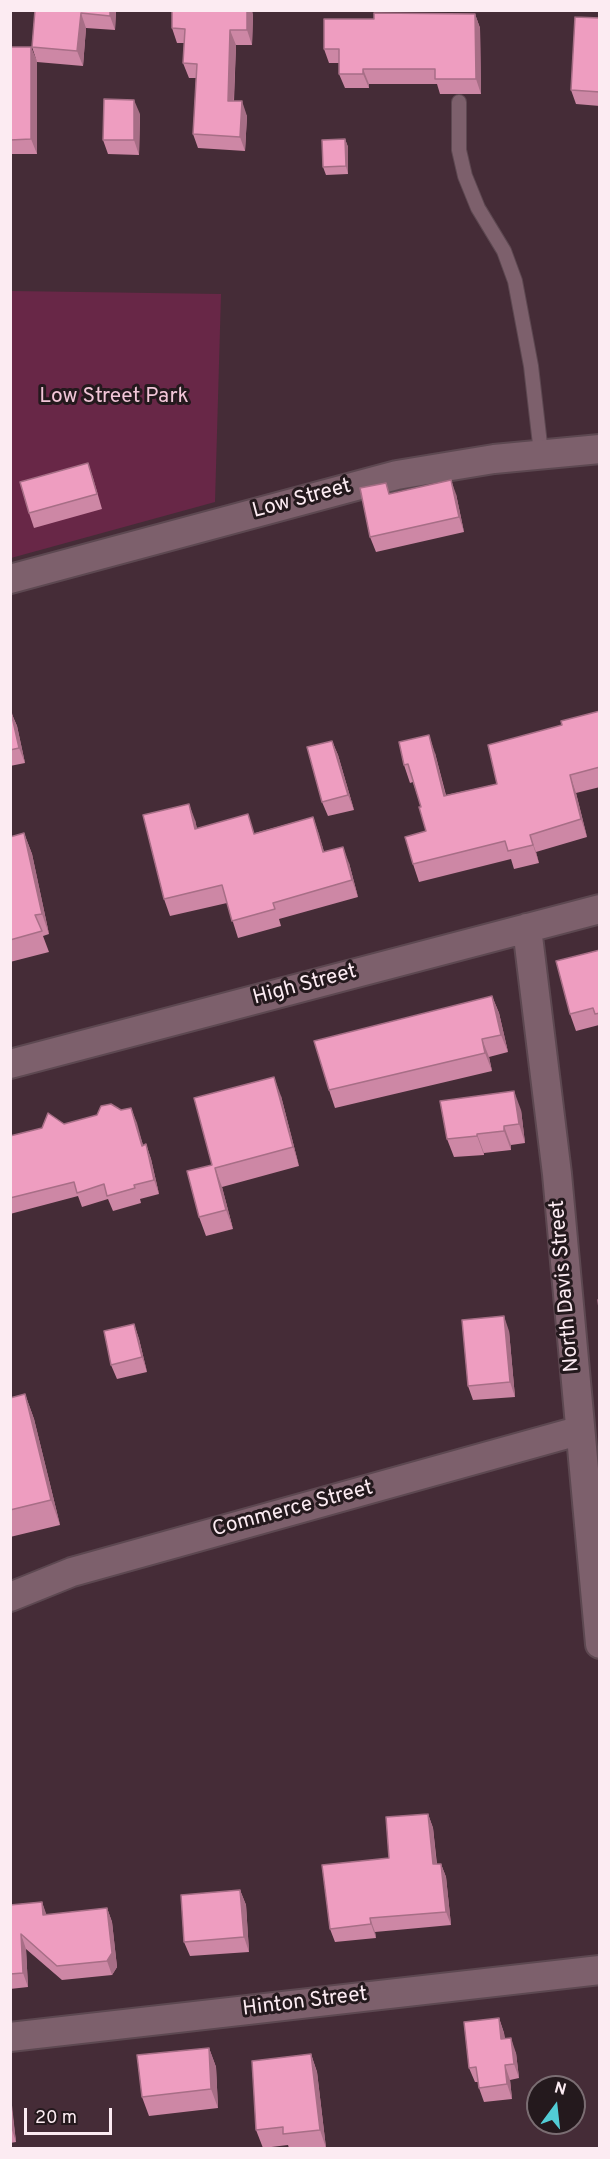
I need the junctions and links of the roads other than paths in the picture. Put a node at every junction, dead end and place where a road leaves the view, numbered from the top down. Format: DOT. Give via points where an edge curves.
graph roads {
  1 [pos="459,102"];
  2 [pos="600,449"];
  3 [pos="541,453"];
  4 [pos="10,579"];
  5 [pos="600,909"];
  6 [pos="527,928"];
  7 [pos="10,1064"];
  8 [pos="578,1431"];
  9 [pos="10,1597"];
  10 [pos="600,1644"];
  11 [pos="600,1970"];
  12 [pos="10,2037"];
  1 -- 3 [label="lane" via="459,150 465,176 515,281 531,366"];
  2 -- 3 [label="street, Low Street"];
  3 -- 4 [label="street, Low Street" via="397,476"];
  5 -- 6 [label="street, High Street"];
  6 -- 7 [label="street, High Street"];
  6 -- 8 [label="street, North Davis Street" via="557,1174"];
  8 -- 9 [label="street, Commerce Street" via="72,1572"];
  8 -- 10 [label="street, North Davis Street"];
  11 -- 12 [label="street, Hinton Street"];
}
